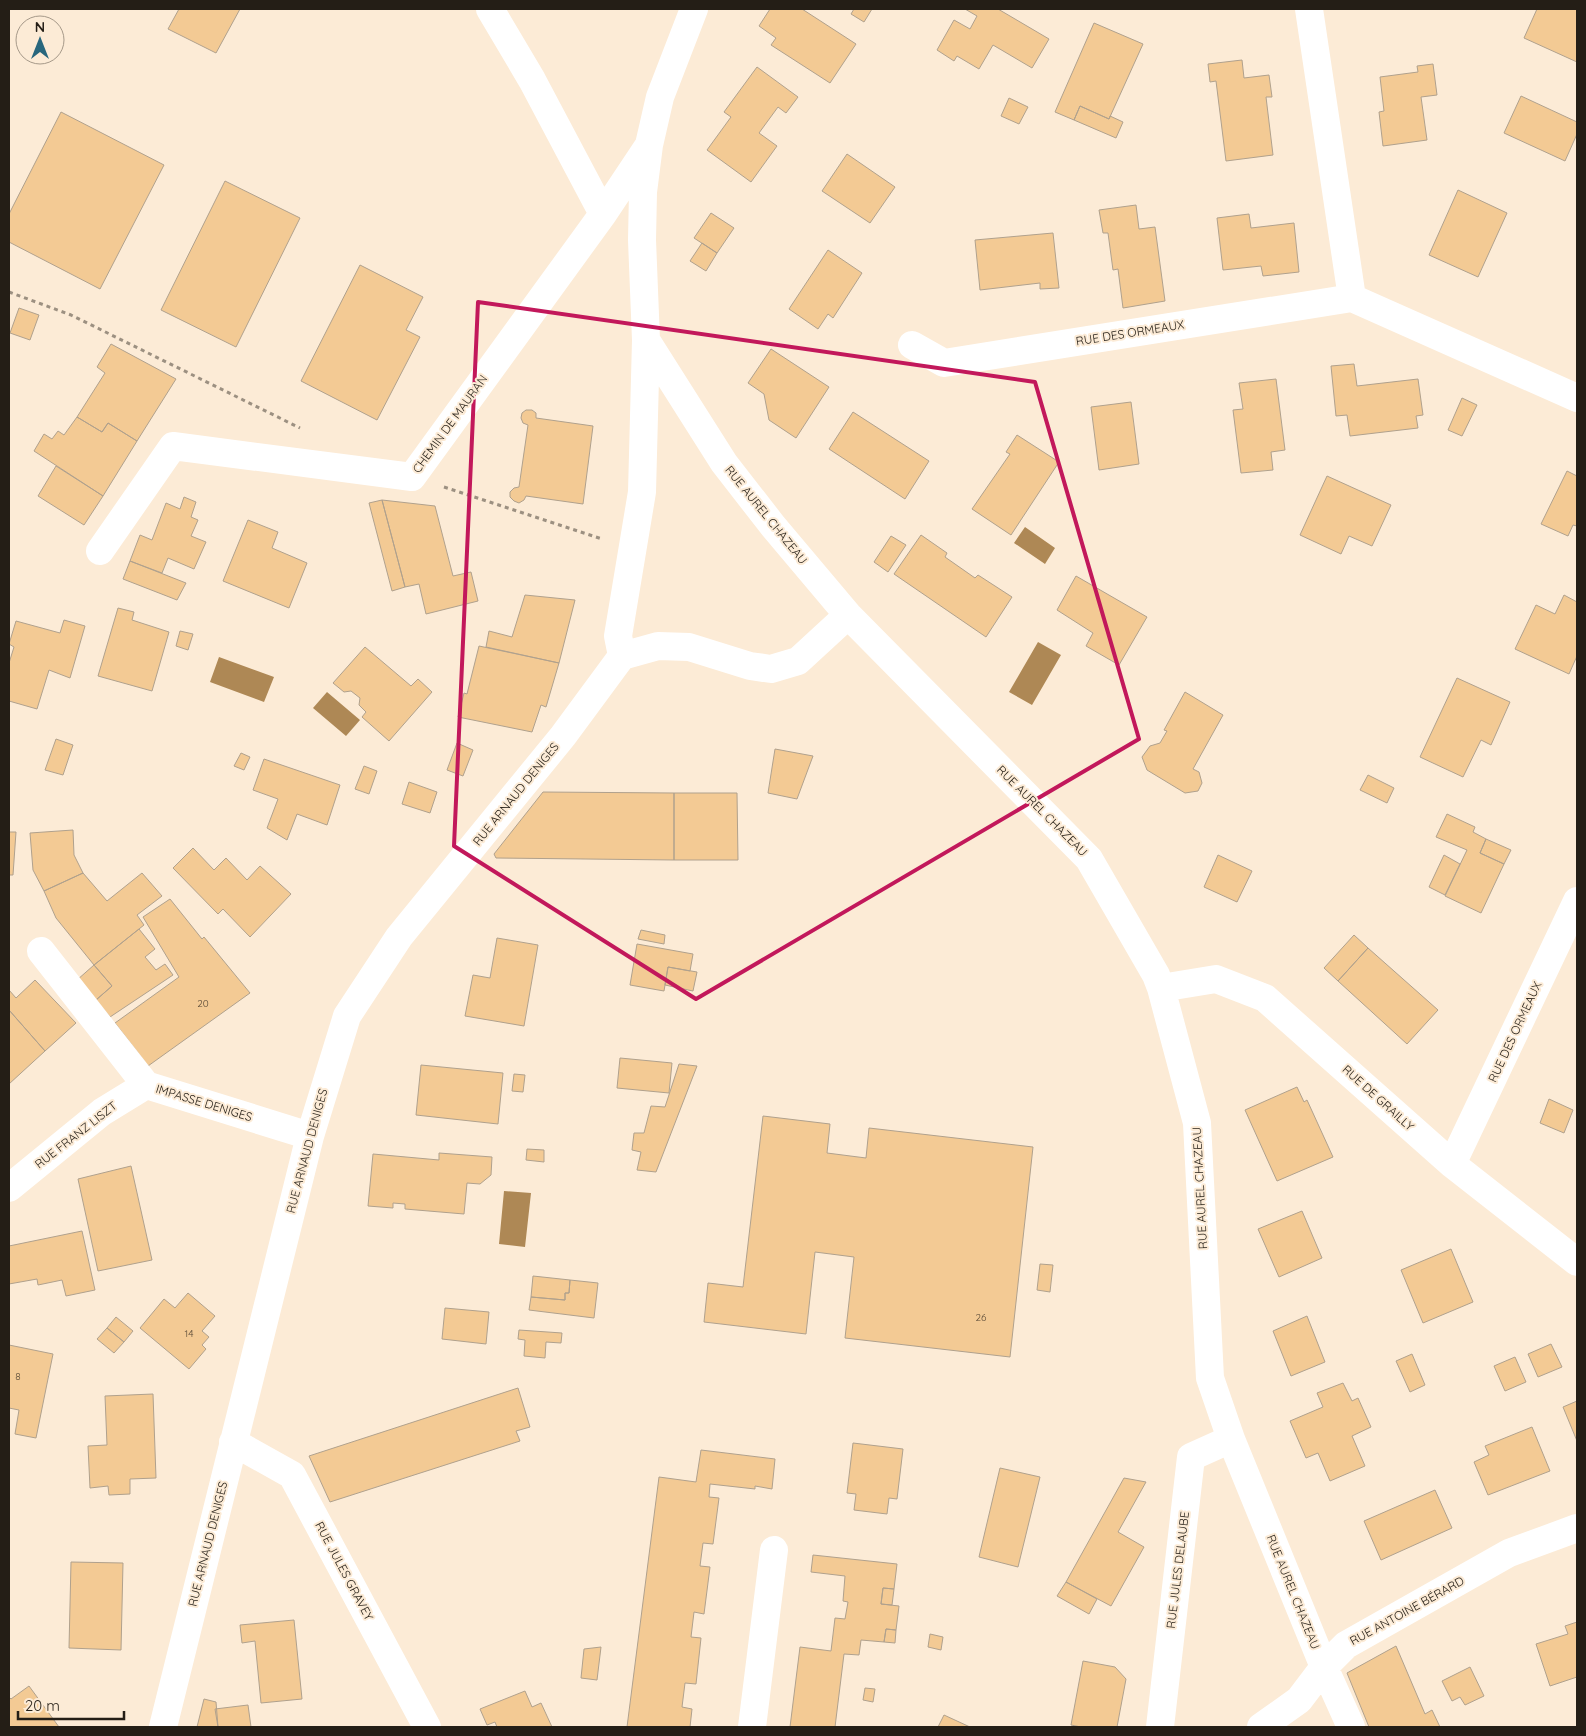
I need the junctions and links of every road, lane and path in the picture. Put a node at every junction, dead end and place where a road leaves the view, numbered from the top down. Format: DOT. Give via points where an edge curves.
graph roads {
  1 [pos="490,9"];
  2 [pos="694,9"];
  3 [pos="1309,9"];
  4 [pos="649,145"];
  5 [pos="603,214"];
  6 [pos="9,292"];
  7 [pos="1352,298"];
  8 [pos="646,340"];
  9 [pos="912,345"];
  10 [pos="1577,398"];
  11 [pos="302,430"];
  12 [pos="412,477"];
  13 [pos="632,549"];
  14 [pos="100,551"];
  15 [pos="848,615"];
  16 [pos="622,656"];
  17 [pos="1577,901"];
  18 [pos="41,951"];
  19 [pos="1161,988"];
  20 [pos="146,1085"];
  21 [pos="310,1136"];
  22 [pos="1452,1164"];
  23 [pos="9,1188"];
  24 [pos="1577,1262"];
  25 [pos="1231,1439"];
  26 [pos="233,1442"];
  27 [pos="1577,1528"];
  28 [pos="774,1550"];
  29 [pos="1324,1667"];
  30 [pos="163,1727"];
  31 [pos="427,1727"];
  32 [pos="752,1727"];
  33 [pos="1160,1727"];
  34 [pos="1261,1727"];
  35 [pos="1351,1727"];
  1 -- 5 [label="street" via="532,80"];
  2 -- 4 [label="street" via="660,97"];
  3 -- 7 [label="street"];
  4 -- 5 [label="street, CHEMIN DE MAURAN"];
  4 -- 8 [label="street" via="642,240"];
  5 -- 12 [label="street, CHEMIN DE MAURAN"];
  6 -- 11 [label="path" via="72,315"];
  7 -- 9 [label="street, RUE DES ORMEAUX" via="944,363"];
  7 -- 10 [label="street"];
  8 -- 13 [label="street" via="642,492"];
  8 -- 15 [label="street, RUE AUREL CHAZEAU" via="724,463"];
  12 -- 13 [label="path"];
  12 -- 14 [label="street, CHEMIN DE MAURAN" via="173,446"];
  13 -- 16 [label="street" via="618,636"];
  15 -- 16 [label="street" via="798,661 771,669 750,666 689,647 658,646"];
  15 -- 19 [label="street, RUE AUREL CHAZEAU" via="1090,859"];
  16 -- 21 [label="street, RUE ARNAUD DENIGES" via="563,736 400,937 347,1016"];
  17 -- 22 [label="street, RUE DES ORMEAUX"];
  18 -- 20 [label="street, IMPASSE DENIGES"];
  19 -- 22 [label="street, RUE DE GRAILLY" via="1216,979 1265,998"];
  19 -- 25 [label="street, RUE AUREL CHAZEAU" via="1197,1122 1210,1378"];
  20 -- 21 [label="street, IMPASSE DENIGES"];
  20 -- 23 [label="street, RUE FRANZ LISZT" via="102,1112"];
  21 -- 26 [label="street, RUE ARNAUD DENIGES"];
  22 -- 24 [label="street, RUE DE GRAILLY"];
  25 -- 29 [label="street, RUE AUREL CHAZEAU"];
  25 -- 33 [label="street, RUE JULES DELAUBE" via="1191,1457"];
  26 -- 30 [label="street, RUE ARNAUD DENIGES"];
  26 -- 31 [label="street, RUE JULES GRAVEY" via="292,1475"];
  27 -- 29 [label="street, RUE ANTOINE BÉRARD" via="1510,1553 1346,1645"];
  28 -- 32 [label="street"];
  29 -- 34 [label="street, RUE ANTOINE BÉRARD" via="1299,1700"];
  29 -- 35 [label="street, RUE AUREL CHAZEAU"];
}
